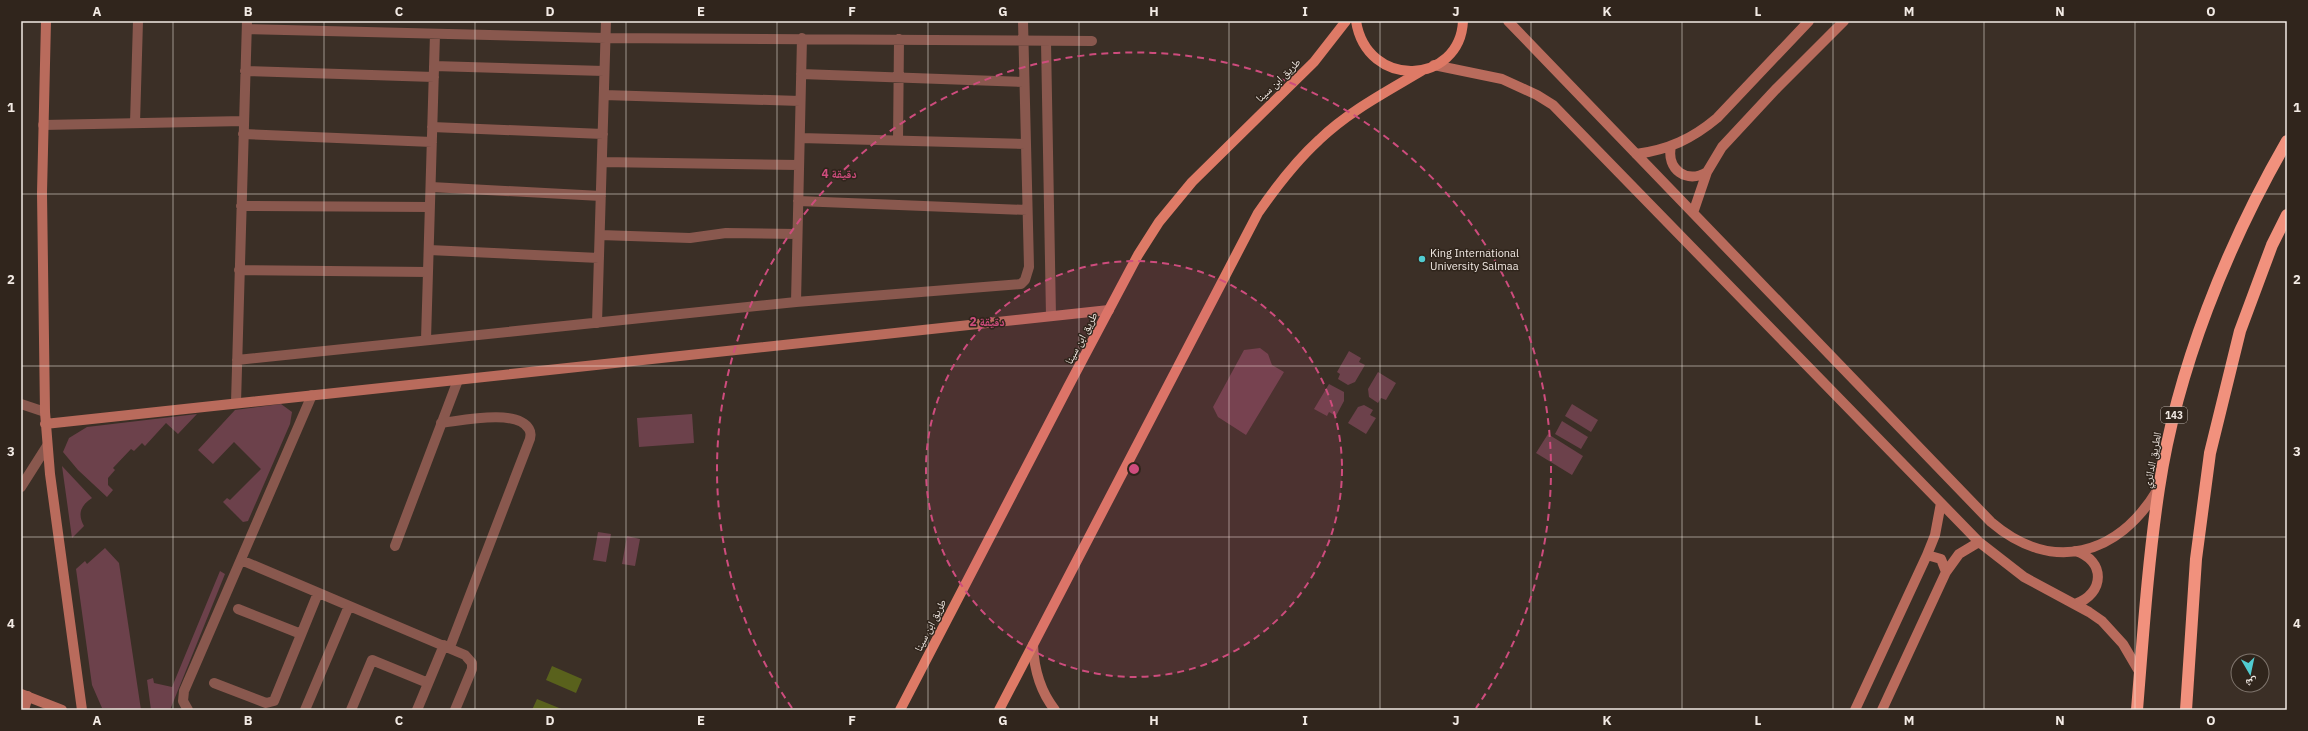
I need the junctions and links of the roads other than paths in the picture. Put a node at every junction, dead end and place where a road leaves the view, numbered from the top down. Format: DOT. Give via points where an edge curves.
graph roads {
  1 [pos="46,21"];
  2 [pos="138,21"];
  3 [pos="606,21"];
  4 [pos="1023,21"];
  5 [pos="1346,21"];
  6 [pos="1356,21"];
  7 [pos="1462,21"];
  8 [pos="1508,21"];
  9 [pos="1809,21"];
  10 [pos="1844,21"];
  11 [pos="247,25"];
  12 [pos="435,34"];
  13 [pos="605,38"];
  14 [pos="802,38"];
  15 [pos="899,39"];
  16 [pos="1092,41"];
  17 [pos="1024,42"];
  18 [pos="1046,42"];
  19 [pos="1434,65"];
  20 [pos="434,66"];
  21 [pos="1423,70"];
  22 [pos="245,71"];
  23 [pos="604,71"];
  24 [pos="801,74"];
  25 [pos="434,77"];
  26 [pos="899,78"];
  27 [pos="1023,82"];
  28 [pos="604,95"];
  29 [pos="800,101"];
  30 [pos="244,121"];
  31 [pos="135,123"];
  32 [pos="43,125"];
  33 [pos="432,127"];
  34 [pos="244,134"];
  35 [pos="603,134"];
  36 [pos="800,138"];
  37 [pos="898,141"];
  38 [pos="2287,141"];
  39 [pos="432,142"];
  40 [pos="1025,144"];
  41 [pos="1671,146"];
  42 [pos="1636,154"];
  43 [pos="602,162"];
  44 [pos="799,165"];
  45 [pos="1707,172"];
  46 [pos="431,187"];
  47 [pos="601,196"];
  48 [pos="798,201"];
  49 [pos="241,206"];
  50 [pos="430,207"];
  51 [pos="1027,210"];
  52 [pos="1693,213"];
  53 [pos="2287,214"];
  54 [pos="797,234"];
  55 [pos="600,235"];
  56 [pos="429,250"];
  57 [pos="599,258"];
  58 [pos="239,270"];
  59 [pos="428,272"];
  60 [pos="796,302"];
  61 [pos="1109,310"];
  62 [pos="1051,316"];
  63 [pos="597,323"];
  64 [pos="426,340"];
  65 [pos="237,360"];
  66 [pos="458,380"];
  67 [pos="312,395"];
  68 [pos="21,404"];
  69 [pos="236,404"];
  70 [pos="45,412"];
  71 [pos="45,424"];
  72 [pos="441,424"];
  73 [pos="47,446"];
  74 [pos="21,487"];
  75 [pos="2159,487"];
  76 [pos="1940,502"];
  77 [pos="1979,542"];
  78 [pos="395,546"];
  79 [pos="2074,551"];
  80 [pos="1927,555"];
  81 [pos="241,560"];
  82 [pos="1946,572"];
  83 [pos="318,593"];
  84 [pos="2075,604"];
  85 [pos="349,606"];
  86 [pos="238,609"];
  87 [pos="301,634"];
  88 [pos="447,646"];
  89 [pos="1033,646"];
  90 [pos="2140,673"];
  91 [pos="214,683"];
  92 [pos="428,683"];
  93 [pos="24,695"];
  94 [pos="50,708"];
  95 [pos="24,710"];
  96 [pos="62,710"];
  97 [pos="82,710"];
  98 [pos="188,710"];
  99 [pos="305,710"];
  100 [pos="351,710"];
  101 [pos="417,710"];
  102 [pos="454,710"];
  103 [pos="900,710"];
  104 [pos="999,710"];
  105 [pos="1055,710"];
  106 [pos="1855,710"];
  107 [pos="1882,710"];
  108 [pos="2137,710"];
  109 [pos="2186,710"];
  1 -- 32 [label="street"];
  2 -- 31 [label="street"];
  3 -- 13 [label="street"];
  4 -- 17 [label="street"];
  5 -- 61 [label="main road, طريق ابن سينا" via="1314,62 1174,201 1145,244"];
  6 -- 21 [label="main road" via="1359,37 1378,61 1392,68 1407,71"];
  7 -- 19 [label="main road" via="1459,38 1453,49"];
  8 -- 42 [label="street"];
  9 -- 41 [label="street" via="1717,118 1703,130"];
  10 -- 45 [label="street" via="1732,136"];
  11 -- 12 [label="street"];
  11 -- 22 [label="street"];
  12 -- 13 [label="street"];
  12 -- 20 [label="street"];
  13 -- 14 [label="street"];
  13 -- 23 [label="street"];
  14 -- 15 [label="street"];
  14 -- 24 [label="street"];
  15 -- 17 [label="street"];
  15 -- 26 [label="street"];
  16 -- 18 [label="street"];
  17 -- 18 [label="street"];
  17 -- 27 [label="street"];
  18 -- 62 [label="street"];
  19 -- 21 [label="main road"];
  19 -- 76 [label="street" via="1502,79 1537,95 1553,106"];
  20 -- 23 [label="street"];
  20 -- 25 [label="street"];
  21 -- 89 [label="main road" via="1337,125 1303,155 1272,192 1245,235"];
  22 -- 25 [label="street"];
  22 -- 30 [label="street"];
  23 -- 28 [label="street"];
  24 -- 26 [label="street"];
  24 -- 29 [label="street"];
  25 -- 33 [label="street"];
  26 -- 27 [label="street"];
  26 -- 37 [label="street"];
  27 -- 40 [label="street"];
  28 -- 29 [label="street"];
  28 -- 35 [label="street"];
  29 -- 36 [label="street"];
  30 -- 31 [label="street"];
  30 -- 34 [label="street"];
  31 -- 32 [label="street"];
  32 -- 70 [label="street"];
  33 -- 35 [label="street"];
  33 -- 39 [label="street"];
  34 -- 39 [label="street"];
  34 -- 49 [label="street"];
  35 -- 43 [label="street"];
  36 -- 37 [label="street"];
  36 -- 44 [label="street"];
  37 -- 40 [label="street"];
  38 -- 75 [label="highway, الطريق الدائري / 143" via="2257,196 2201,328 2179,397"];
  39 -- 46 [label="street"];
  40 -- 51 [label="street"];
  41 -- 42 [label="street"];
  41 -- 45 [label="street" via="1670,161 1679,173 1693,177"];
  42 -- 52 [label="street"];
  43 -- 44 [label="street"];
  43 -- 47 [label="street"];
  44 -- 48 [label="street"];
  45 -- 52 [label="street"];
  46 -- 47 [label="street"];
  46 -- 50 [label="street"];
  47 -- 55 [label="street"];
  48 -- 51 [label="street"];
  48 -- 54 [label="street"];
  49 -- 50 [label="street"];
  49 -- 58 [label="street"];
  50 -- 56 [label="street"];
  51 -- 60 [label="street" via="1029,267 1021,284"];
  52 -- 79 [label="street" via="1990,522 2005,534 2026,545 2056,552"];
  53 -- 109 [label="highway" via="2272,245 2240,331 2210,453 2196,559"];
  54 -- 55 [label="street" via="726,233 690,238"];
  54 -- 60 [label="street"];
  55 -- 57 [label="street"];
  56 -- 57 [label="street"];
  56 -- 59 [label="street"];
  57 -- 63 [label="street"];
  58 -- 59 [label="street"];
  58 -- 65 [label="street"];
  59 -- 64 [label="street"];
  60 -- 63 [label="street"];
  61 -- 62 [label="street"];
  61 -- 103 [label="main road, طريق ابن سينا"];
  62 -- 66 [label="street"];
  63 -- 64 [label="street"];
  64 -- 65 [label="street"];
  65 -- 69 [label="street"];
  66 -- 67 [label="street"];
  66 -- 72 [label="street"];
  67 -- 69 [label="street"];
  67 -- 81 [label="street"];
  68 -- 70 [label="street"];
  69 -- 71 [label="street"];
  70 -- 71 [label="street"];
  71 -- 73 [label="street"];
  72 -- 78 [label="street"];
  72 -- 88 [label="street" via="504,417 527,426 530,436"];
  73 -- 74 [label="street"];
  73 -- 97 [label="street"];
  75 -- 79 [label="street" via="2138,518 2125,530 2109,540"];
  75 -- 90 [label="highway, الطريق الدائري / 143"];
  76 -- 77 [label="street"];
  76 -- 80 [label="street" via="1935,535"];
  77 -- 82 [label="street" via="1960,554"];
  77 -- 84 [label="street" via="2024,577"];
  79 -- 84 [label="street" via="2084,554 2091,560 2098,577 2092,595"];
  80 -- 82 [label="street" via="1941,559"];
  80 -- 106 [label="street"];
  81 -- 83 [label="street"];
  81 -- 98 [label="street" via="184,691 183,701"];
  82 -- 107 [label="street"];
  83 -- 85 [label="street"];
  83 -- 87 [label="street"];
  84 -- 90 [label="street" via="2113,632"];
  85 -- 88 [label="street"];
  85 -- 99 [label="street"];
  86 -- 87 [label="street"];
  87 -- 91 [label="street" via="272,703"];
  88 -- 92 [label="street"];
  88 -- 102 [label="street" via="465,655 472,663 472,669"];
  89 -- 104 [label="main road"];
  89 -- 105 [label="street" via="1038,679 1044,695"];
  90 -- 108 [label="highway, الطريق الدائري / 143"];
  92 -- 100 [label="street" via="372,660"];
  92 -- 101 [label="street"];
  93 -- 94 [label="street"];
  93 -- 95 [label="street"];
  94 -- 96 [label="street"];
}
